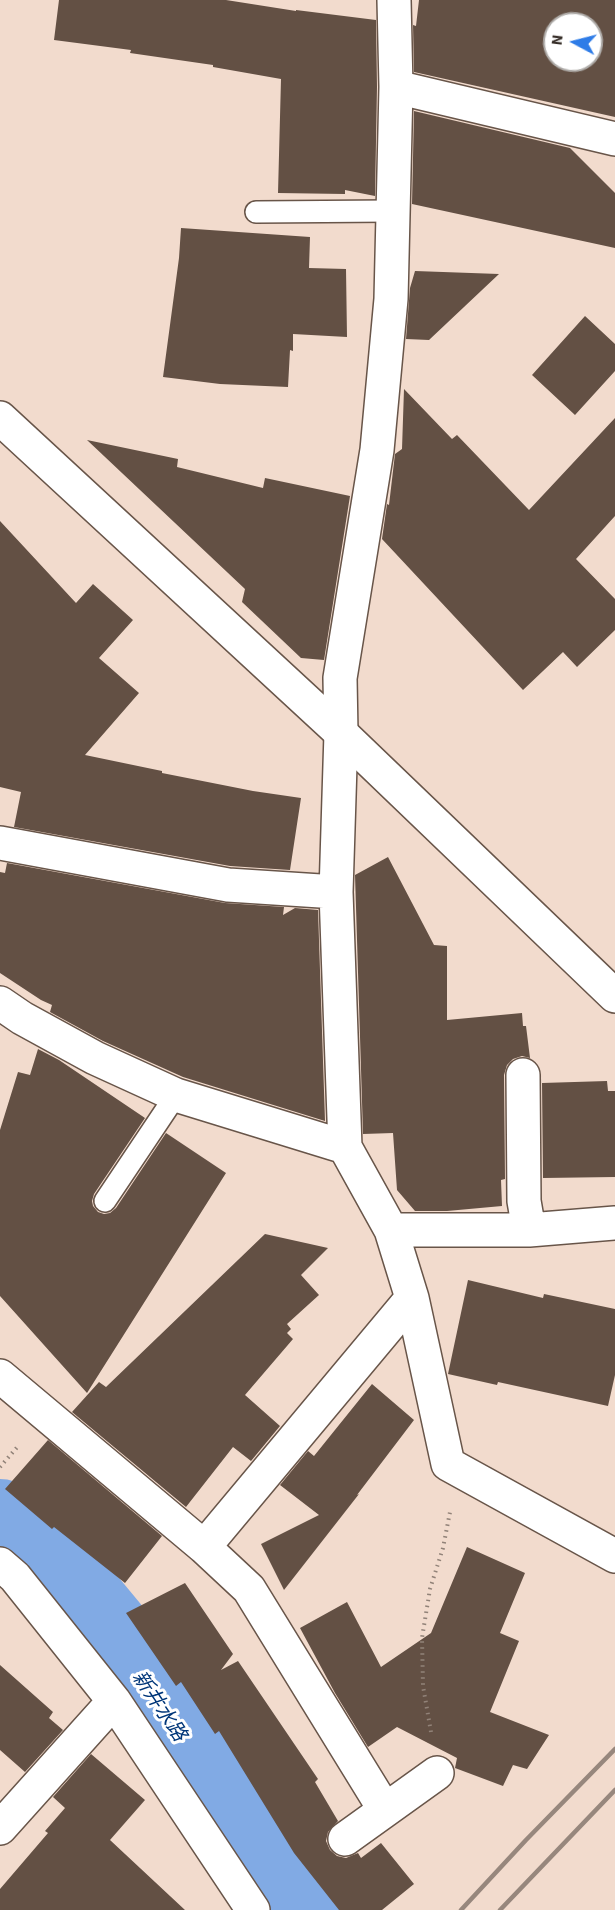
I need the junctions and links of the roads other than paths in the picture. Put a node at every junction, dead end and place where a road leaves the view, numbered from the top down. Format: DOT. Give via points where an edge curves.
graph roads {
  1 [pos="394,0"];
  2 [pos="396,87"];
  3 [pos="615,139"];
  4 [pos="392,211"];
  5 [pos="256,212"];
  6 [pos="3,427"];
  7 [pos="341,733"];
  8 [pos="0,843"];
  9 [pos="336,892"];
  10 [pos="615,996"];
  11 [pos="0,1003"];
  12 [pos="523,1075"];
  13 [pos="176,1095"];
  14 [pos="345,1147"];
  15 [pos="105,1201"];
  16 [pos="615,1223"];
  17 [pos="391,1230"];
  18 [pos="529,1230"];
  19 [pos="412,1298"];
  20 [pos="0,1376"];
  21 [pos="204,1547"];
  22 [pos="615,1556"];
  23 [pos="0,1564"];
  24 [pos="114,1701"];
  25 [pos="437,1773"];
  26 [pos="385,1810"];
  27 [pos="0,1828"];
  28 [pos="345,1839"];
  29 [pos="253,1910"];
  1 -- 2 [label="street"];
  2 -- 3 [label="street"];
  2 -- 4 [label="street"];
  4 -- 5 [label="lane"];
  4 -- 7 [label="street" via="391,299 378,438 340,678"];
  6 -- 7 [label="street"];
  7 -- 9 [label="street"];
  7 -- 10 [label="street"];
  8 -- 9 [label="street" via="228,885"];
  9 -- 14 [label="street"];
  11 -- 13 [label="street" via="95,1058"];
  12 -- 18 [label="street" via="524,1201"];
  13 -- 14 [label="street"];
  13 -- 15 [label="lane"];
  14 -- 17 [label="street"];
  16 -- 18 [label="street"];
  17 -- 18 [label="street"];
  17 -- 19 [label="street"];
  19 -- 21 [label="street"];
  19 -- 22 [label="street" via="448,1464"];
  20 -- 21 [label="street"];
  21 -- 26 [label="street" via="249,1589"];
  23 -- 24 [label="street" via="15,1576"];
  24 -- 27 [label="street"];
  24 -- 29 [label="street"];
  25 -- 26 [label="street"];
  26 -- 28 [label="street"];
}
